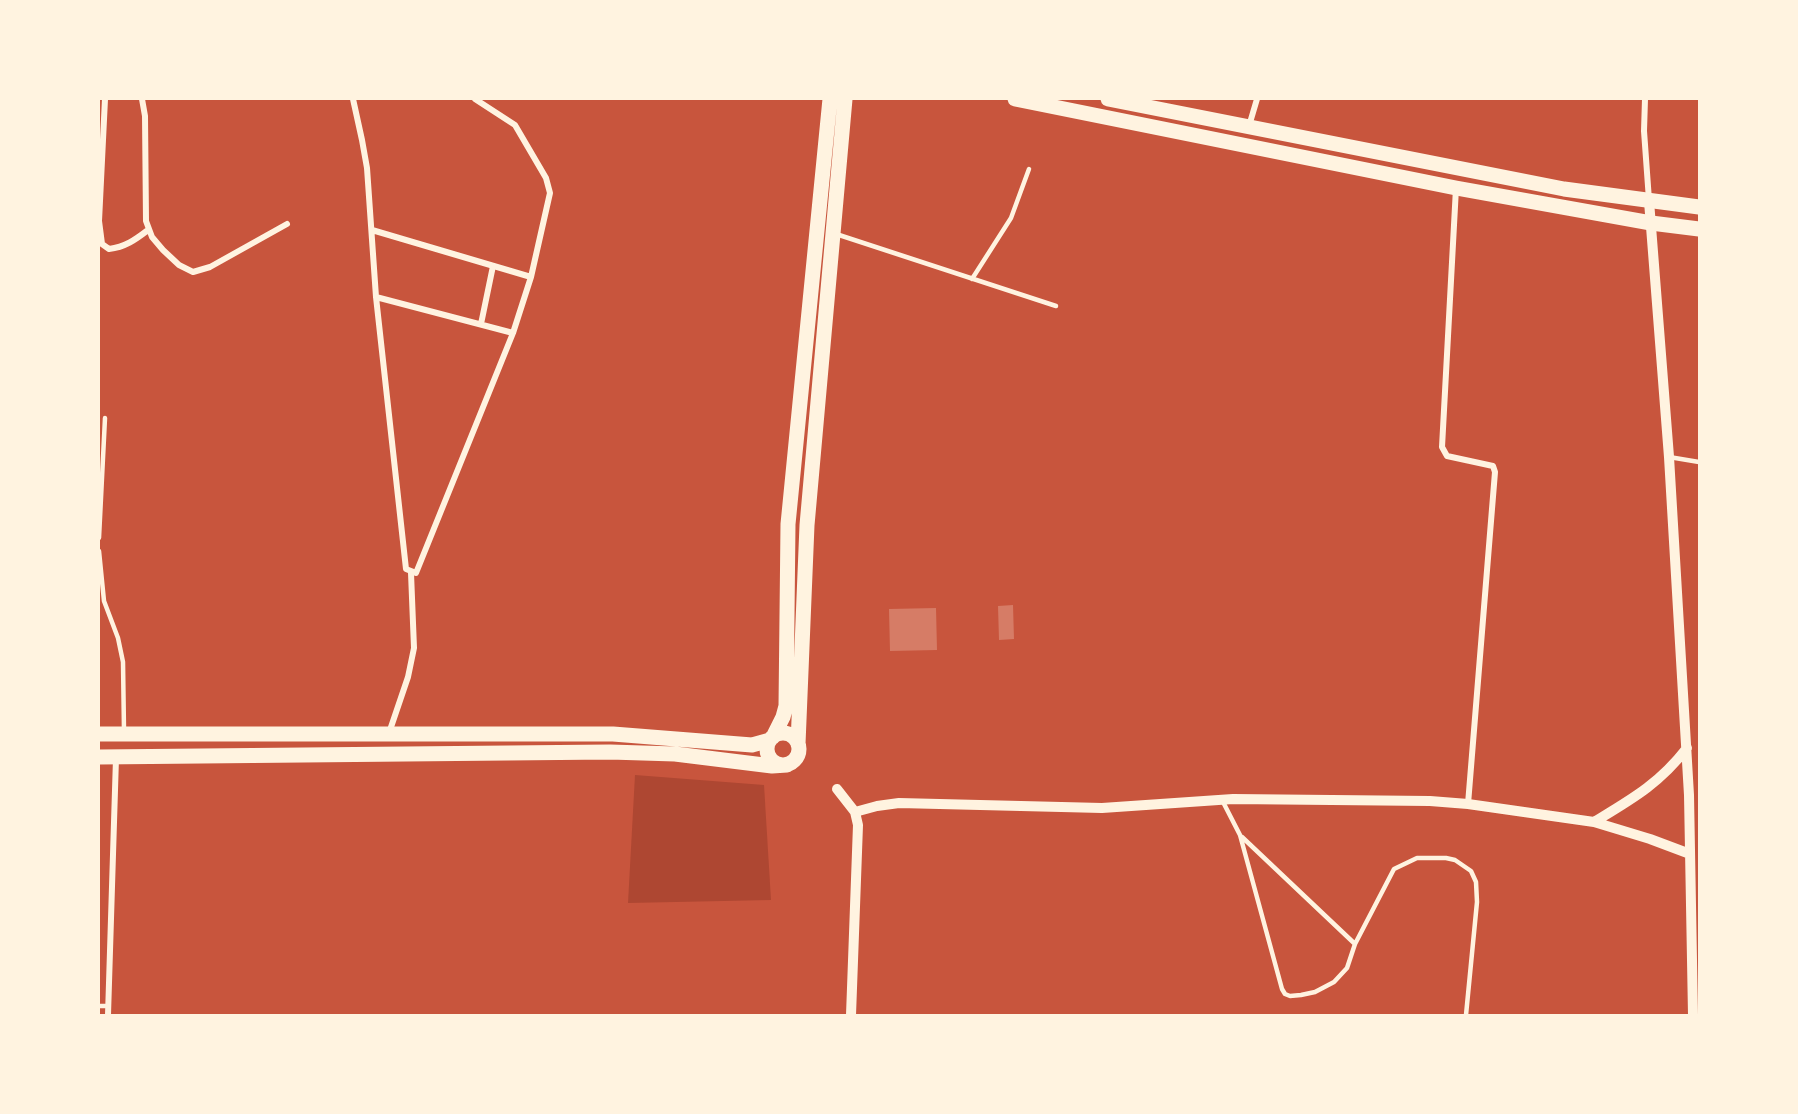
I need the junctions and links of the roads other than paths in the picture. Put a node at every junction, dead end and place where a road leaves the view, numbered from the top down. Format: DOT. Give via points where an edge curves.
graph roads {
  1 [pos="105,99"];
  2 [pos="142,99"];
  3 [pos="352,99"];
  4 [pos="474,99"];
  5 [pos="830,99"];
  6 [pos="845,99"];
  7 [pos="1015,99"];
  8 [pos="1108,99"];
  9 [pos="1257,99"];
  10 [pos="1645,99"];
  11 [pos="1249,127"];
  12 [pos="1029,169"];
  13 [pos="1456,188"];
  14 [pos="1648,201"];
  15 [pos="1699,207"];
  16 [pos="1650,222"];
  17 [pos="287,224"];
  18 [pos="1699,229"];
  19 [pos="148,230"];
  20 [pos="372,230"];
  21 [pos="833,233"];
  22 [pos="493,266"];
  23 [pos="531,277"];
  24 [pos="972,279"];
  25 [pos="376,297"];
  26 [pos="1056,306"];
  27 [pos="481,324"];
  28 [pos="513,333"];
  29 [pos="105,418"];
  30 [pos="1669,457"];
  31 [pos="1699,462"];
  32 [pos="99,538"];
  33 [pos="99,551"];
  34 [pos="411,573"];
  35 [pos="99,734"];
  36 [pos="124,734"];
  37 [pos="389,734"];
  38 [pos="771,738"];
  39 [pos="798,744"];
  40 [pos="1686,748"];
  41 [pos="99,757"];
  42 [pos="116,757"];
  43 [pos="787,765"];
  44 [pos="837,789"];
  45 [pos="1222,800"];
  46 [pos="1468,804"];
  47 [pos="855,812"];
  48 [pos="1594,822"];
  49 [pos="1240,836"];
  50 [pos="1690,854"];
  51 [pos="1695,935"];
  52 [pos="1355,944"];
  53 [pos="99,1006"];
  54 [pos="108,1006"];
  55 [pos="108,1015"];
  56 [pos="851,1015"];
  57 [pos="1466,1015"];
  58 [pos="1693,1015"];
  1 -- 19 [label="street" via="99,221 102,244 109,249 118,248"];
  2 -- 19 [label="street"];
  3 -- 20 [label="street" via="363,140"];
  4 -- 23 [label="street" via="515,125 549,186"];
  5 -- 38 [label="highway" via="788,524 786,698 783,717"];
  6 -- 21 [label="highway"];
  7 -- 13 [label="highway"];
  8 -- 11 [label="highway"];
  9 -- 11 [label="street"];
  10 -- 14 [label="street"];
  11 -- 14 [label="highway" via="1564,189"];
  12 -- 24 [label="lane" via="1011,218"];
  13 -- 16 [label="highway"];
  13 -- 46 [label="street" via="1442,447 1447,456 1493,466 1496,472"];
  14 -- 15 [label="highway"];
  14 -- 16 [label="street"];
  16 -- 18 [label="highway"];
  16 -- 30 [label="street"];
  17 -- 19 [label="street" via="210,267 193,272 179,265"];
  20 -- 22 [label="street"];
  20 -- 25 [label="street"];
  21 -- 24 [label="lane"];
  21 -- 39 [label="highway" via="807,525"];
  22 -- 23 [label="street"];
  22 -- 27 [label="street"];
  23 -- 28 [label="street"];
  24 -- 26 [label="lane"];
  25 -- 27 [label="street"];
  25 -- 34 [label="street" via="406,569"];
  27 -- 28 [label="street"];
  28 -- 34 [label="street" via="419,569"];
  29 -- 32 [label="lane"];
  30 -- 31 [label="lane"];
  30 -- 40 [label="street"];
  33 -- 36 [label="lane" via="104,601 123,662"];
  34 -- 37 [label="street" via="414,648"];
  35 -- 36 [label="highway"];
  36 -- 37 [label="highway"];
  37 -- 38 [label="highway" via="613,734 752,745"];
  38 -- 39 [label="highway" via="787,734"];
  38 -- 43 [label="highway" via="768,756 776,764"];
  39 -- 43 [label="highway" via="799,753"];
  40 -- 48 [label="street" via="1672,768 1647,789"];
  40 -- 50 [label="street"];
  41 -- 42 [label="highway"];
  42 -- 43 [label="highway" via="610,752"];
  42 -- 54 [label="street"];
  44 -- 47 [label="street"];
  45 -- 46 [label="street"];
  45 -- 47 [label="street" via="1102,808 899,803"];
  45 -- 49 [label="lane"];
  46 -- 48 [label="street"];
  47 -- 56 [label="street" via="858,825"];
  48 -- 50 [label="street"];
  49 -- 52 [label="lane"];
  49 -- 52 [label="lane" via="1285,994 1316,992 1334,982 1347,968"];
  50 -- 51 [label="street"];
  51 -- 58 [label="street"];
  52 -- 57 [label="lane" via="1394,870 1418,858 1455,860 1471,871 1476,882"];
  53 -- 54 [label="lane"];
  54 -- 55 [label="street"];
}
